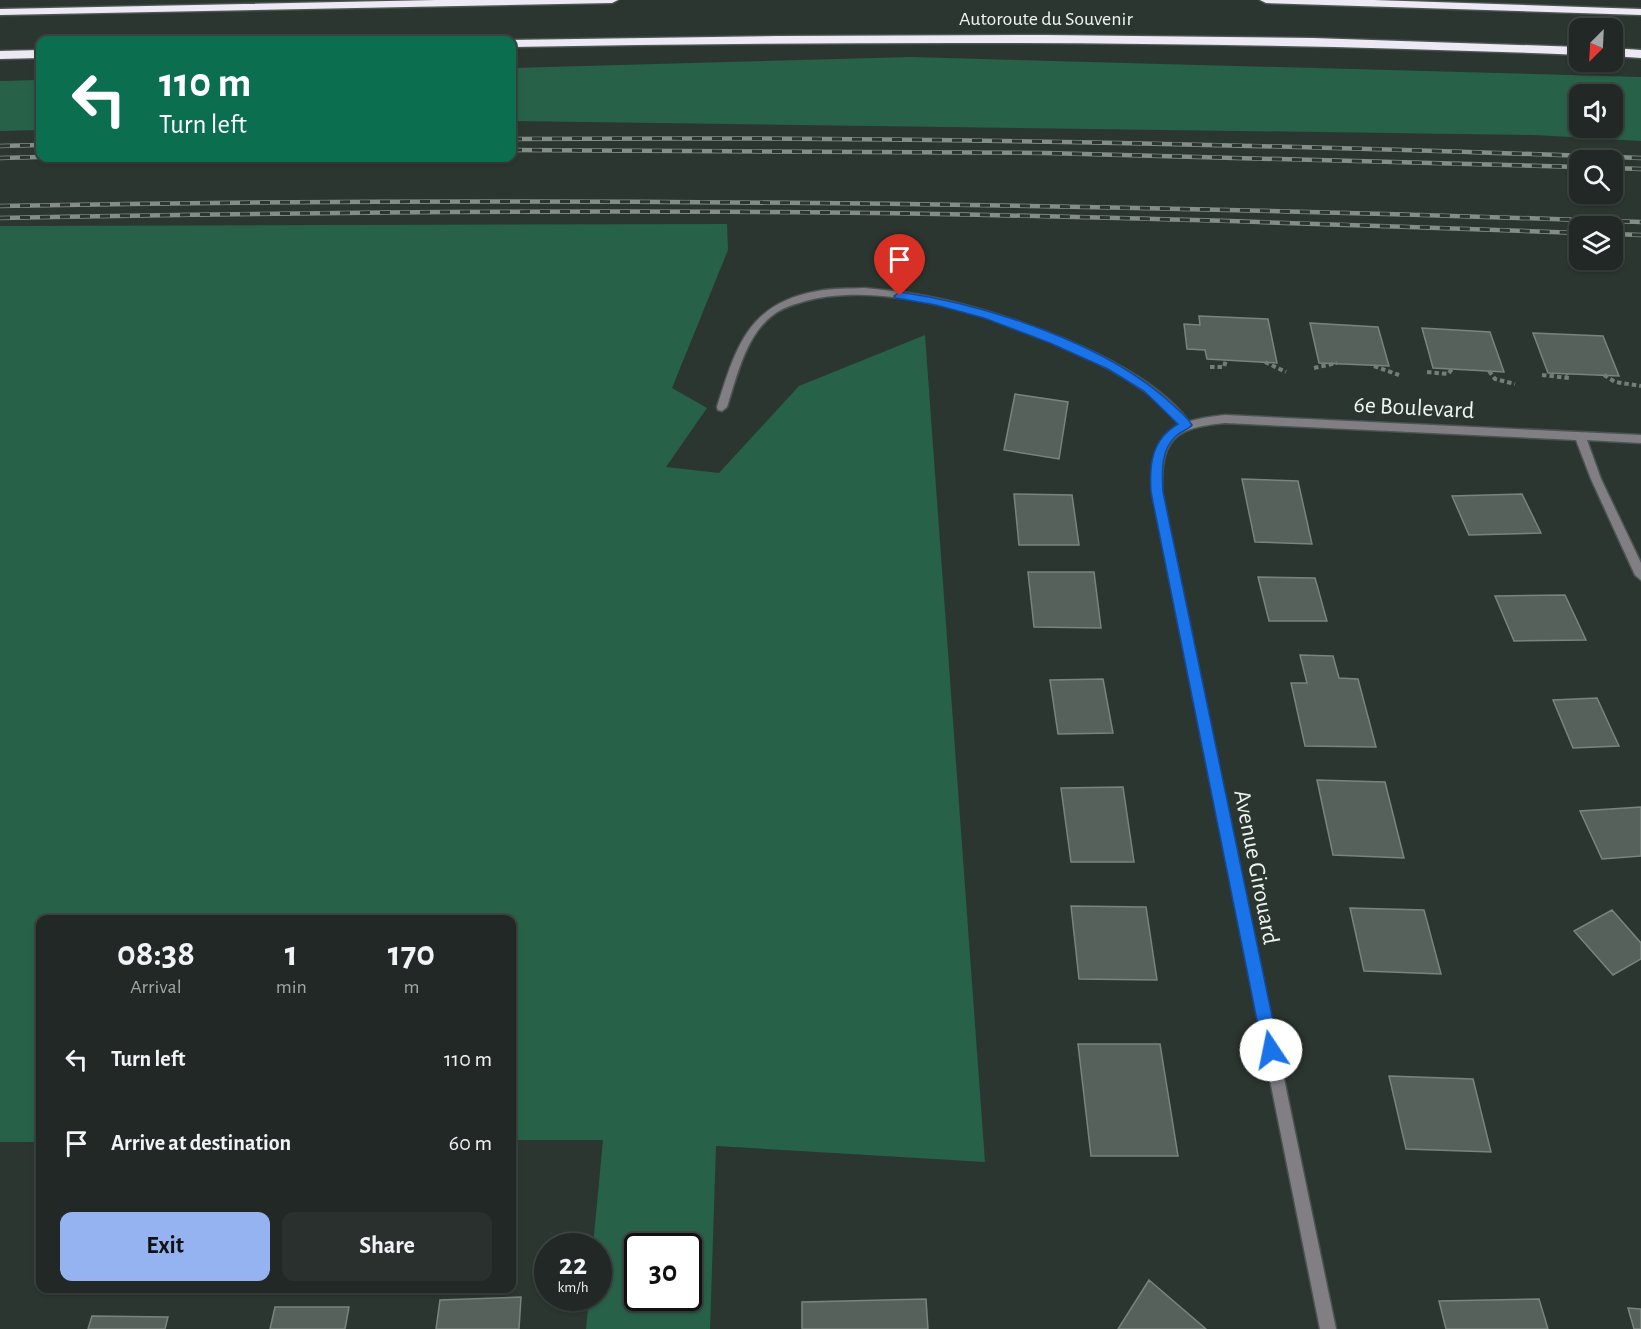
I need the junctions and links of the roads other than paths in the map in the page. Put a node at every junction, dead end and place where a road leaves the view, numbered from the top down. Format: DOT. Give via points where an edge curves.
graph roads {
  1 [pos="612,0"];
  2 [pos="1266,0"];
  3 [pos="0,12"];
  4 [pos="1641,12"];
  5 [pos="516,43"];
  6 [pos="1569,51"];
  7 [pos="1623,53"];
  8 [pos="36,54"];
  9 [pos="1641,54"];
  10 [pos="0,55"];
  11 [pos="722,408"];
  12 [pos="1186,425"];
  13 [pos="1580,436"];
  14 [pos="1641,440"];
  15 [pos="1641,576"];
  16 [pos="1328,1329"];
  1 -- 3 [label="highway"];
  2 -- 4 [label="highway"];
  5 -- 6 [label="highway, Autoroute du Souvenir" via="1069,38 1355,42"];
  7 -- 9 [label="highway"];
  8 -- 10 [label="highway"];
  11 -- 12 [label="street" via="737,359 758,324 777,307 810,295 882,293 936,301 988,315 1054,340 1112,366 1148,388"];
  12 -- 13 [label="street, 6e Boulevard" via="1225,419"];
  12 -- 16 [label="street, Avenue Girouard" via="1171,434 1158,455 1157,492"];
  13 -- 14 [label="street, 6e Boulevard"];
  13 -- 15 [label="street"];
}
